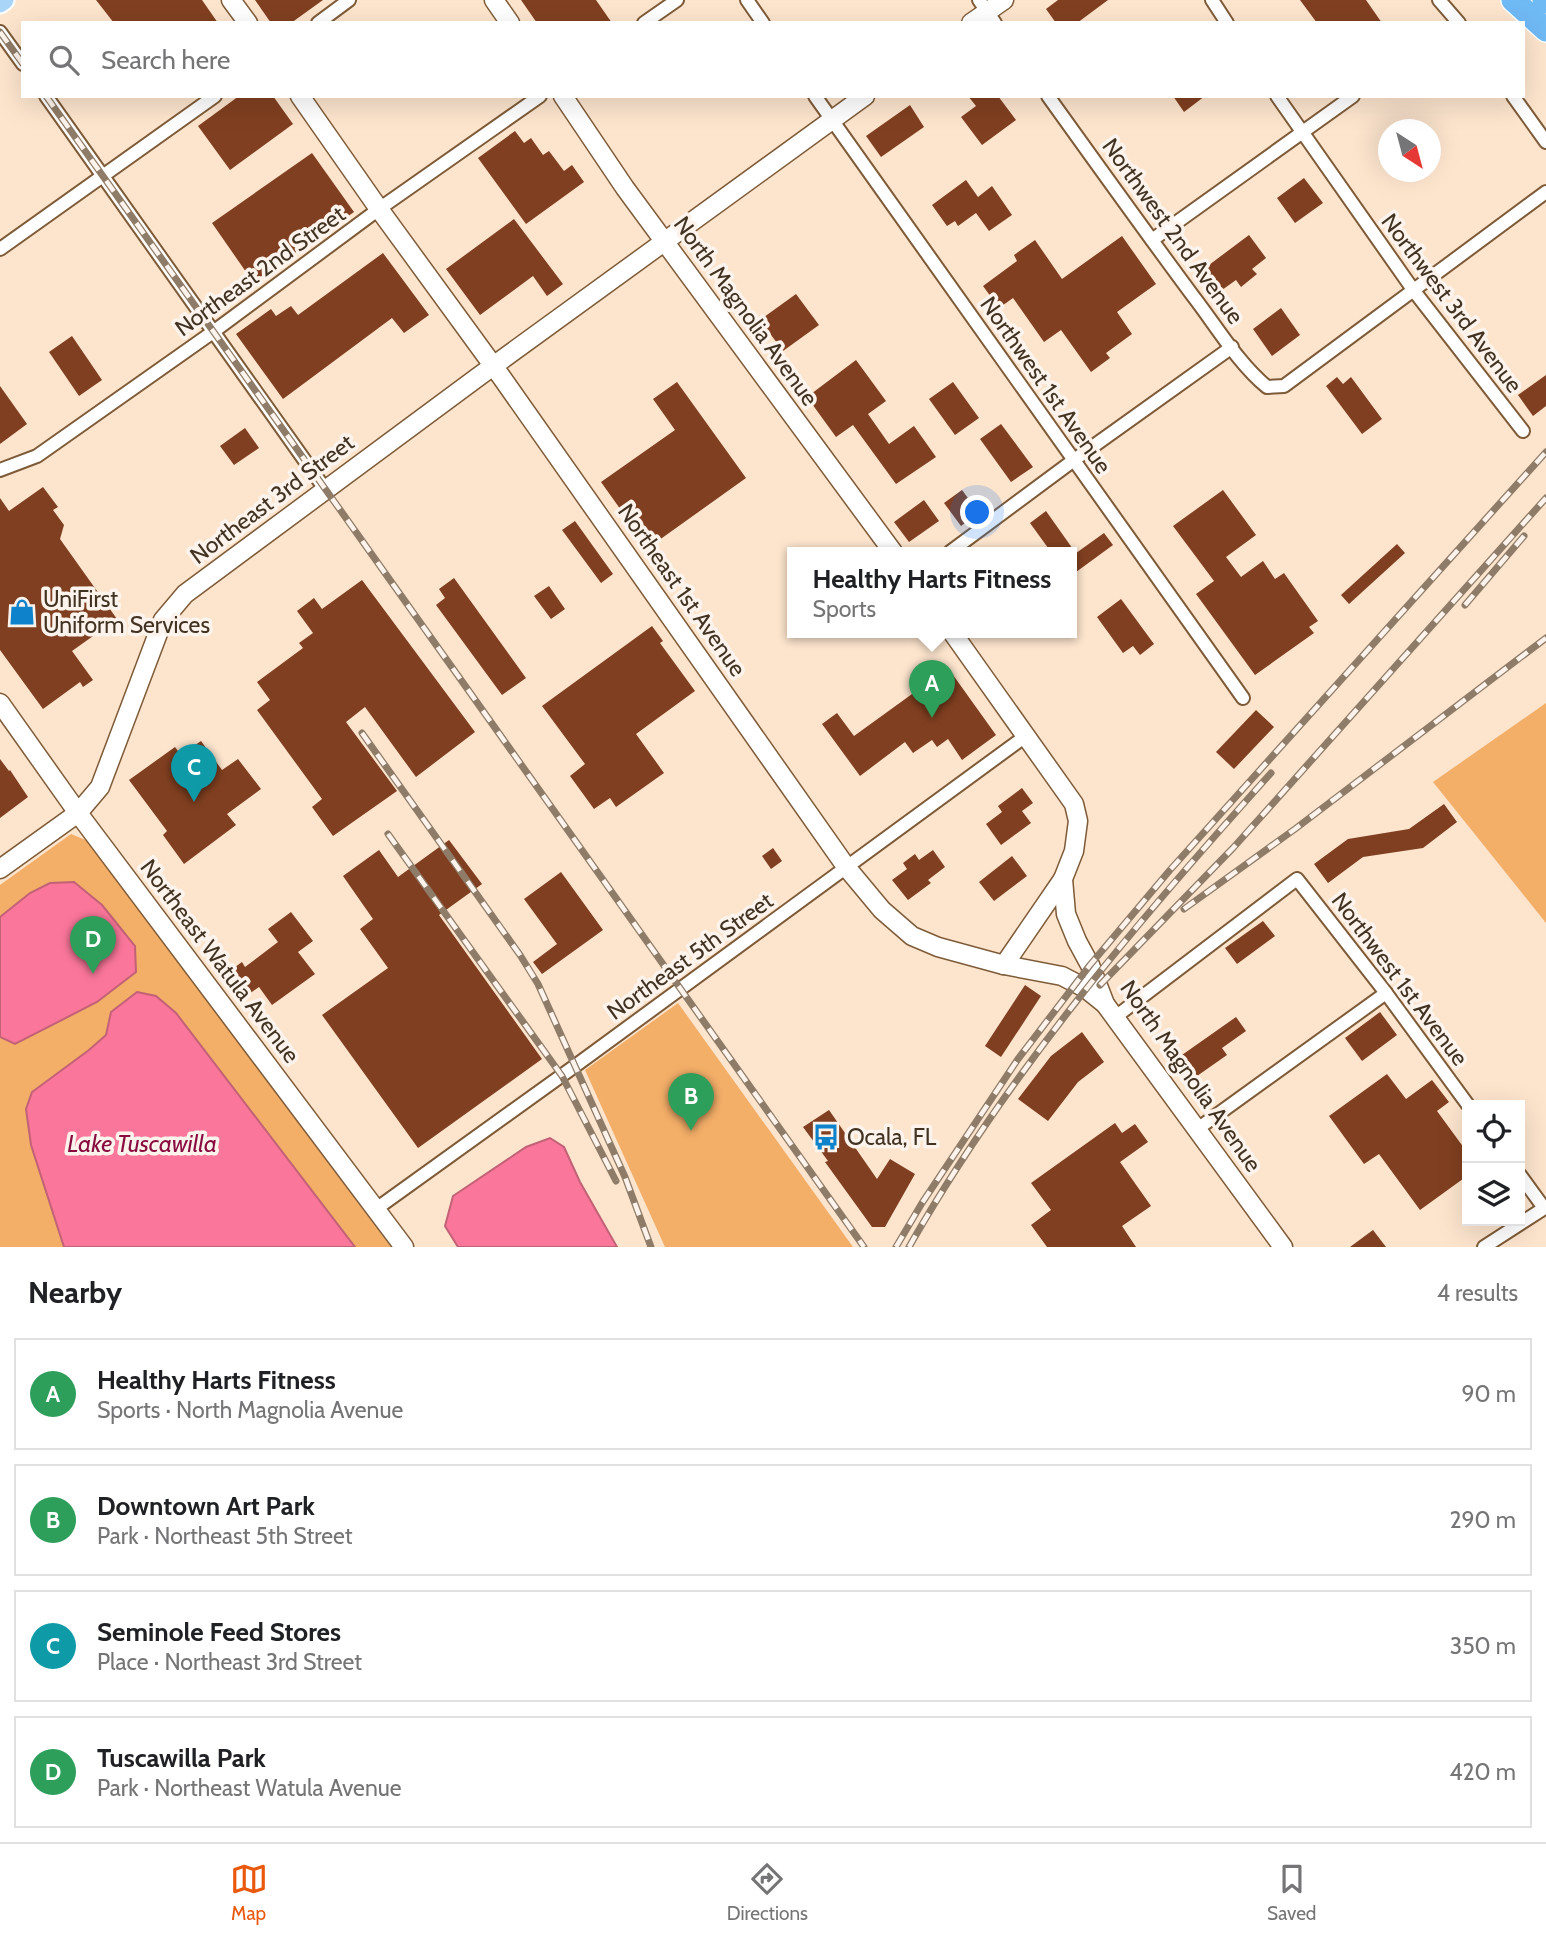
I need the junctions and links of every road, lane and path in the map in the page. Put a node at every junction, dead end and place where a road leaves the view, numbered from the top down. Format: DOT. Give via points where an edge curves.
graph roads {
  1 [pos="5,0"];
  2 [pos="231,0"];
  3 [pos="349,0"];
  4 [pos="494,0"];
  5 [pos="677,0"];
  6 [pos="747,0"];
  7 [pos="1004,0"];
  8 [pos="1212,0"];
  9 [pos="1440,0"];
  10 [pos="1513,0"];
  11 [pos="0,4"];
  12 [pos="987,12"];
  13 [pos="247,21"];
  14 [pos="321,21"];
  15 [pos="509,21"];
  16 [pos="647,21"];
  17 [pos="762,21"];
  18 [pos="1226,21"];
  19 [pos="1457,21"];
  20 [pos="1546,30"];
  21 [pos="0,32"];
  22 [pos="21,61"];
  23 [pos="47,98"];
  24 [pos="212,98"];
  25 [pos="301,98"];
  26 [pos="537,98"];
  27 [pos="564,98"];
  28 [pos="816,98"];
  29 [pos="861,98"];
  30 [pos="1049,98"];
  31 [pos="1278,98"];
  32 [pos="1350,98"];
  33 [pos="1514,98"];
  34 [pos="831,119"];
  35 [pos="1301,132"];
  36 [pos="1546,142"];
  37 [pos="103,176"];
  38 [pos="1546,192"];
  39 [pos="379,209"];
  40 [pos="1152,240"];
  41 [pos="664,241"];
  42 [pos="0,249"];
  43 [pos="1414,291"];
  44 [pos="213,332"];
  45 [pos="1232,347"];
  46 [pos="494,366"];
  47 [pos="1523,431"];
  48 [pos="1074,460"];
  49 [pos="0,470"];
  50 [pos="325,489"];
  51 [pos="889,547"];
  52 [pos="957,547"];
  53 [pos="956,638"];
  54 [pos="1243,698"];
  55 [pos="0,703"];
  56 [pos="1027,736"];
  57 [pos="78,813"];
  58 [pos="847,868"];
  59 [pos="0,869"];
  60 [pos="1063,879"];
  61 [pos="1004,965"];
  62 [pos="1386,993"];
  63 [pos="1110,1011"];
  64 [pos="1464,1100"];
  65 [pos="1196,1130"];
  66 [pos="1525,1181"];
  67 [pos="1545,1207"];
  68 [pos="376,1209"];
  69 [pos="404,1247"];
  70 [pos="1283,1247"];
  71 [pos="1484,1247"];
  1 -- 11 [label="main road"];
  2 -- 13 [label="main road"];
  3 -- 14 [label="street"];
  4 -- 15 [label="main road"];
  5 -- 16 [label="street"];
  6 -- 17 [label="street"];
  7 -- 12 [label="main road"];
  8 -- 18 [label="street"];
  9 -- 19 [label="street"];
  10 -- 20 [label="highway"];
  21 -- 22 [label="street"];
  23 -- 37 [label="street"];
  24 -- 37 [label="street"];
  25 -- 39 [label="main road, Northeast 1st Avenue"];
  26 -- 39 [label="street, Northeast 2nd Street"];
  27 -- 41 [label="main road, North Magnolia Avenue"];
  28 -- 34 [label="street, Northwest 1st Avenue"];
  29 -- 34 [label="main road, Northeast 3rd Street"];
  30 -- 40 [label="street, Northwest 2nd Avenue"];
  31 -- 35 [label="street, Northwest 3rd Avenue"];
  32 -- 35 [label="street"];
  33 -- 36 [label="street"];
  34 -- 41 [label="main road, Northeast 3rd Street"];
  34 -- 48 [label="street, Northwest 1st Avenue"];
  35 -- 40 [label="street"];
  35 -- 43 [label="street, Northwest 3rd Avenue"];
  37 -- 42 [label="street"];
  37 -- 44 [label="street"];
  38 -- 43 [label="street"];
  39 -- 44 [label="street, Northeast 2nd Street"];
  39 -- 46 [label="main road, Northeast 1st Avenue"];
  40 -- 45 [label="street, Northwest 2nd Avenue"];
  41 -- 46 [label="main road, Northeast 3rd Street"];
  41 -- 51 [label="main road, North Magnolia Avenue"];
  43 -- 45 [label="street, Northwest 2nd Avenue" via="1284,386 1267,387"];
  43 -- 47 [label="street, Northwest 3rd Avenue"];
  44 -- 49 [label="street, Northeast 2nd Street" via="37,456"];
  44 -- 50 [label="street"];
  45 -- 48 [label="street"];
  46 -- 50 [label="main road, Northeast 3rd Street"];
  46 -- 58 [label="main road, Northeast 1st Avenue"];
  48 -- 52 [label="street"];
  48 -- 54 [label="street, Northwest 1st Avenue"];
  50 -- 57 [label="main road, Northeast 3rd Street" via="185,594 163,620 100,787"];
  53 -- 56 [label="main road, North Magnolia Avenue"];
  55 -- 57 [label="main road, Northeast Watula Avenue"];
  56 -- 58 [label="street, Northeast 5th Street"];
  56 -- 60 [label="main road, North Magnolia Avenue" via="1074,804 1074,851"];
  57 -- 59 [label="main road, Northeast 3rd Street"];
  57 -- 68 [label="main road, Northeast Watula Avenue"];
  58 -- 61 [label="main road, Northeast 1st Avenue" via="883,911 912,936"];
  58 -- 68 [label="street, Northeast 5th Street"];
  60 -- 61 [label="main road"];
  60 -- 63 [label="main road, North Magnolia Avenue" via="1066,914"];
  61 -- 63 [label="main road, Northeast 1st Avenue" via="1076,982"];
  62 -- 63 [label="street, Northwest 1st Avenue" via="1297,879"];
  62 -- 64 [label="street, Northwest 1st Avenue"];
  62 -- 65 [label="street"];
  63 -- 65 [label="main road, North Magnolia Avenue"];
  65 -- 70 [label="main road, North Magnolia Avenue"];
  66 -- 67 [label="street"];
  67 -- 71 [label="street"];
  68 -- 69 [label="main road, Northeast Watula Avenue"];
}
